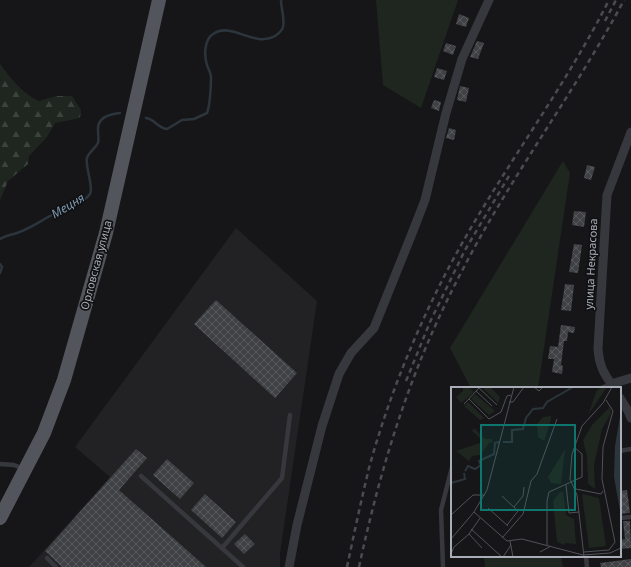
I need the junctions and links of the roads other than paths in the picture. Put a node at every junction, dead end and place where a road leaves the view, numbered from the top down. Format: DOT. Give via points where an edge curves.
graph roads {
  1 [pos="159,0"];
  2 [pos="489,0"];
  3 [pos="631,132"];
  4 [pos="628,148"];
  5 [pos="631,378"];
  6 [pos="612,386"];
  7 [pos="621,400"];
  8 [pos="290,415"];
  9 [pos="631,418"];
  10 [pos="631,449"];
  11 [pos="621,451"];
  12 [pos="0,464"];
  13 [pos="26,470"];
  14 [pos="451,471"];
  15 [pos="141,476"];
  16 [pos="631,517"];
  17 [pos="0,518"];
  18 [pos="621,518"];
  19 [pos="222,548"];
  20 [pos="586,557"];
  21 [pos="47,558"];
  22 [pos="56,567"];
  23 [pos="243,567"];
  24 [pos="289,567"];
  25 [pos="443,567"];
  26 [pos="587,567"];
  1 -- 13 [label="main road, Орловская улица" via="106,233 66,373 44,434"];
  2 -- 24 [label="street" via="462,59 417,222 374,328 350,353 339,374 322,426 297,524"];
  3 -- 4 [label="street, улица Некрасова"];
  4 -- 6 [label="street, улица Некрасова" via="607,202 598,348 603,371"];
  5 -- 6 [label="street"];
  7 -- 9 [label="street"];
  8 -- 19 [label="lane" via="282,478"];
  10 -- 11 [label="lane"];
  12 -- 13 [label="lane" via="14,465"];
  13 -- 17 [label="main road, Орловская улица"];
  14 -- 25 [label="lane" via="441,510"];
  15 -- 19 [label="lane"];
  16 -- 18 [label="lane"];
  19 -- 23 [label="lane"];
  20 -- 26 [label="lane"];
  21 -- 22 [label="lane"];
}
